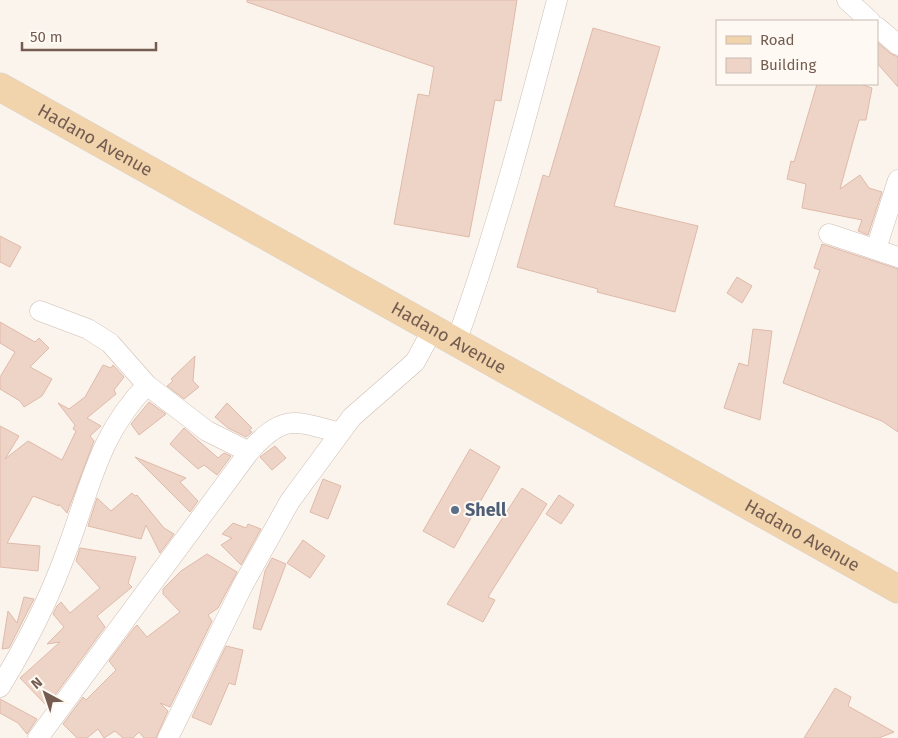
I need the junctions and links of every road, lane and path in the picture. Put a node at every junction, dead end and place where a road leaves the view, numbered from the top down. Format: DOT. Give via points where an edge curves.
graph roads {
  1 [pos="557,0"];
  2 [pos="849,1"];
  3 [pos="869,20"];
  4 [pos="878,28"];
  5 [pos="898,45"];
  6 [pos="0,87"];
  7 [pos="898,180"];
  8 [pos="829,234"];
  9 [pos="876,249"];
  10 [pos="898,257"];
  11 [pos="40,311"];
  12 [pos="445,335"];
  13 [pos="147,385"];
  14 [pos="340,433"];
  15 [pos="249,452"];
  16 [pos="898,588"];
  17 [pos="0,687"];
  18 [pos="38,738"];
  19 [pos="168,738"];
  1 -- 12 [label="street" via="479,279"];
  2 -- 3 [label="street"];
  4 -- 5 [label="street"];
  6 -- 12 [label="main road, Hadano Avenue"];
  7 -- 9 [label="street"];
  8 -- 9 [label="street"];
  9 -- 10 [label="street"];
  11 -- 13 [label="street" via="88,329 110,343"];
  12 -- 14 [label="street" via="366,403"];
  12 -- 16 [label="main road, Hadano Avenue"];
  13 -- 15 [label="street" via="207,431"];
  13 -- 17 [label="street" via="109,434 55,579"];
  14 -- 15 [label="street" via="288,422 266,434"];
  14 -- 19 [label="street" via="275,524"];
  15 -- 18 [label="street"];
}
